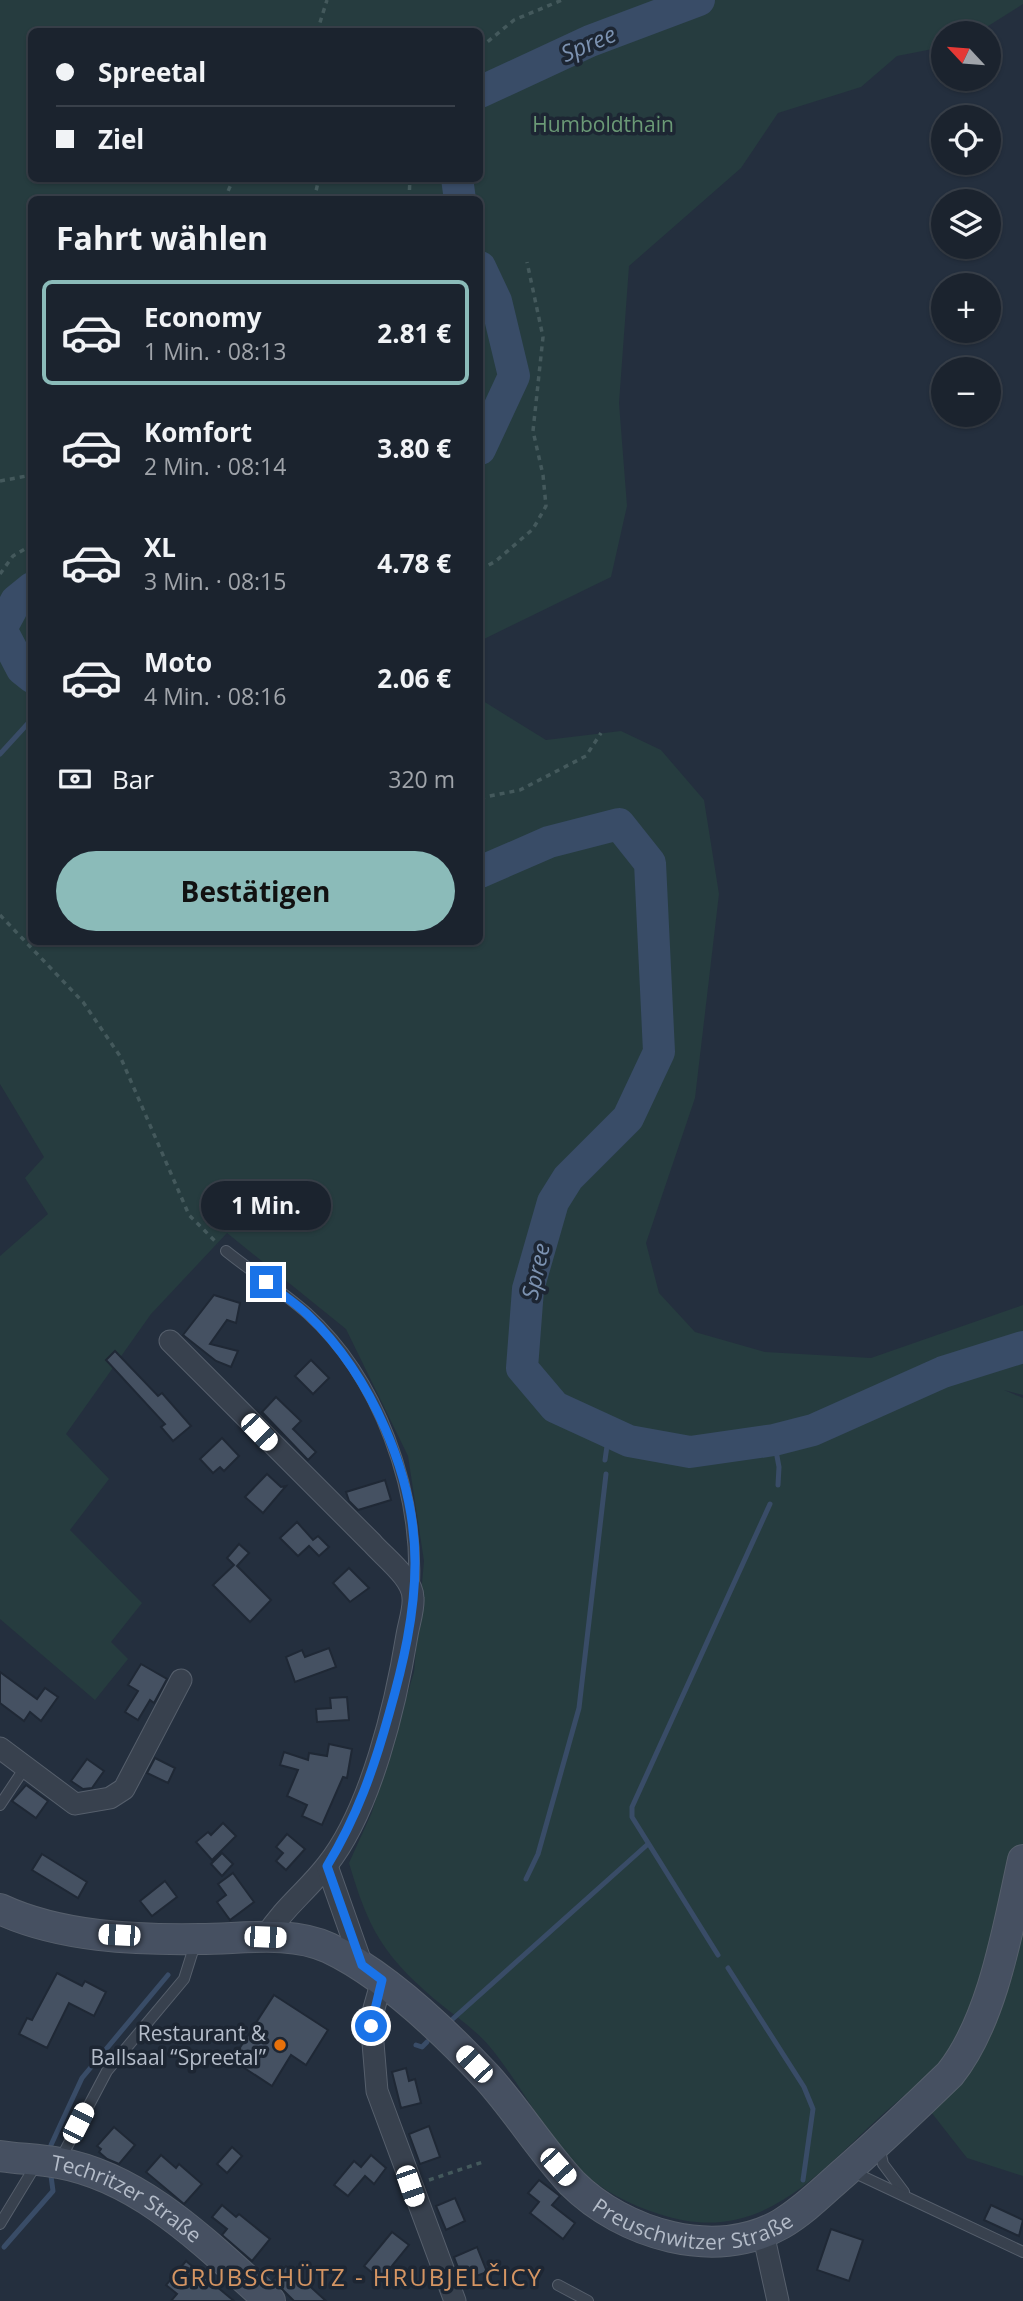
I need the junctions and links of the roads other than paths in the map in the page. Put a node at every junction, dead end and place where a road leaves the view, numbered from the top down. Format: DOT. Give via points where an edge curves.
graph roads {
  1 [pos="226,1251"];
  2 [pos="170,1341"];
  3 [pos="414,1596"];
  4 [pos="181,1680"];
  5 [pos="0,1748"];
  6 [pos="26,1766"];
  7 [pos="0,1805"];
  8 [pos="1023,1860"];
  9 [pos="327,1866"];
  10 [pos="0,1909"];
  11 [pos="265,1937"];
  12 [pos="197,1939"];
  13 [pos="372,1973"];
  14 [pos="878,2143"];
  15 [pos="0,2156"];
  16 [pos="49,2162"];
  17 [pos="847,2170"];
  18 [pos="908,2197"];
  19 [pos="0,2224"];
  20 [pos="762,2234"];
  21 [pos="1023,2252"];
  22 [pos="558,2285"];
  23 [pos="270,2301"];
  24 [pos="455,2301"];
  25 [pos="588,2301"];
  26 [pos="778,2301"];
  1 -- 3 [label="lane" via="307,1313 349,1363 382,1418 408,1511 415,1560"];
  2 -- 3 [label="street" via="372,1544 404,1578"];
  3 -- 9 [label="street" via="402,1669 378,1758 349,1828"];
  4 -- 6 [label="street" via="124,1789 110,1798 75,1804"];
  5 -- 6 [label="street"];
  6 -- 7 [label="lane"];
  8 -- 14 [label="street, Preuschwitzer Straße" via="975,2038 950,2074"];
  9 -- 11 [label="street" via="290,1902"];
  9 -- 13 [label="street"];
  10 -- 12 [label="street, Preuschwitzer Straße" via="60,1929"];
  11 -- 12 [label="street, Preuschwitzer Straße"];
  11 -- 13 [label="street, Preuschwitzer Straße" via="309,1942"];
  12 -- 16 [label="lane" via="184,1979 107,2071"];
  13 -- 20 [label="street, Preuschwitzer Straße" via="487,2077 558,2167 591,2198 644,2228 691,2241 739,2241"];
  13 -- 24 [label="street" via="377,2091"];
  14 -- 17 [label="street, Preuschwitzer Straße"];
  14 -- 18 [label="lane" via="883,2164"];
  15 -- 16 [label="street, Techritzer Straße"];
  16 -- 19 [label="lane"];
  16 -- 23 [label="street, Techritzer Straße" via="99,2176 142,2198 192,2233"];
  17 -- 18 [label="lane"];
  17 -- 20 [label="street, Preuschwitzer Straße" via="809,2204"];
  18 -- 21 [label="lane"];
  20 -- 26 [label="street"];
  22 -- 25 [label="lane"];
}
